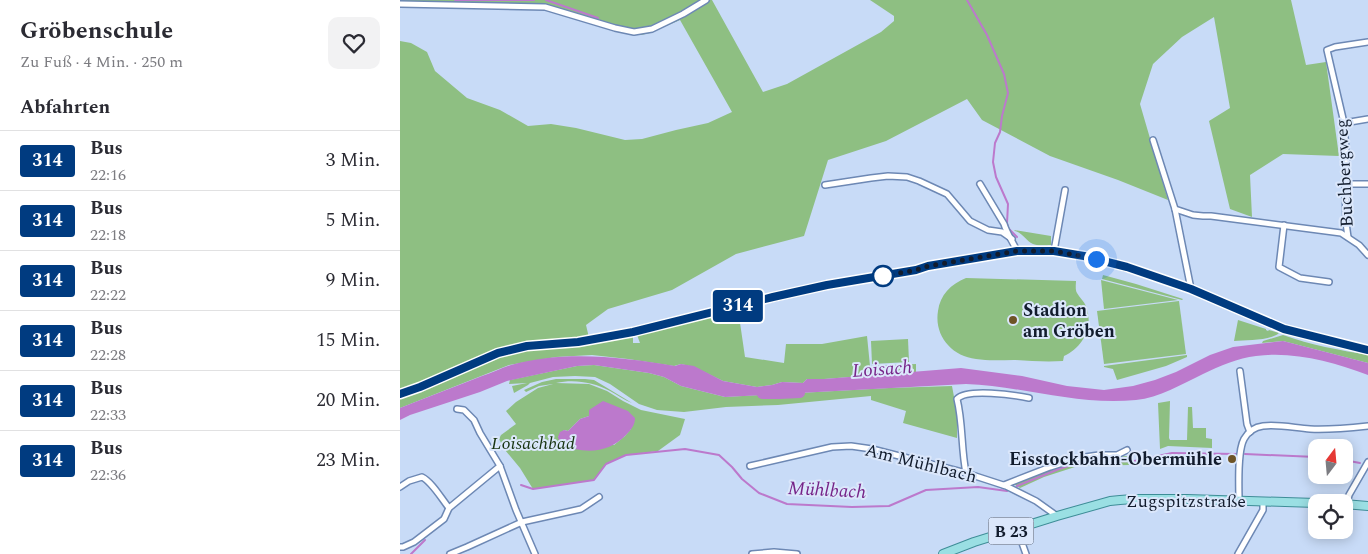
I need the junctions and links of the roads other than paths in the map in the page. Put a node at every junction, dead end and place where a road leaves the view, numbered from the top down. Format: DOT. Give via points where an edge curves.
graph roads {
  1 [pos="706,0"];
  2 [pos="400,4"];
  3 [pos="1368,42"];
  4 [pos="1368,120"];
  5 [pos="1344,123"];
  6 [pos="1153,140"];
  7 [pos="980,184"];
  8 [pos="1346,184"];
  9 [pos="1368,184"];
  10 [pos="824,185"];
  11 [pos="1065,190"];
  12 [pos="1175,209"];
  13 [pos="1284,225"];
  14 [pos="1348,237"];
  15 [pos="1012,239"];
  16 [pos="1017,251"];
  17 [pos="1054,251"];
  18 [pos="1368,255"];
  19 [pos="1328,282"];
  20 [pos="1191,289"];
  21 [pos="1368,350"];
  22 [pos="1240,371"];
  23 [pos="400,394"];
  24 [pos="1029,398"];
  25 [pos="457,409"];
  26 [pos="1368,426"];
  27 [pos="1250,432"];
  28 [pos="1127,450"];
  29 [pos="1368,462"];
  30 [pos="500,466"];
  31 [pos="750,466"];
  32 [pos="966,473"];
  33 [pos="1005,486"];
  34 [pos="400,488"];
  35 [pos="1350,494"];
  36 [pos="599,497"];
  37 [pos="1239,501"];
  38 [pos="1264,502"];
  39 [pos="1308,503"];
  40 [pos="1353,505"];
  41 [pos="1368,506"];
  42 [pos="450,508"];
  43 [pos="1057,516"];
  44 [pos="522,522"];
  45 [pos="1017,529"];
  46 [pos="401,549"];
  47 [pos="450,554"];
  48 [pos="535,554"];
  49 [pos="752,554"];
  50 [pos="797,554"];
  51 [pos="943,554"];
  52 [pos="1026,554"];
  53 [pos="1238,554"];
  1 -- 2 [label="street" via="652,30 634,32 545,7"];
  3 -- 5 [label="street, Buchbergweg" via="1327,50"];
  4 -- 5 [label="street"];
  5 -- 8 [label="street, Buchbergweg"];
  6 -- 12 [label="street"];
  7 -- 15 [label="street"];
  8 -- 9 [label="street"];
  8 -- 14 [label="street, Buchbergweg"];
  10 -- 15 [label="street" via="888,176 908,177 947,194 970,221"];
  11 -- 17 [label="street"];
  12 -- 13 [label="street" via="1203,216"];
  12 -- 20 [label="street"];
  13 -- 14 [label="street" via="1341,233"];
  13 -- 19 [label="street" via="1279,267 1300,278"];
  14 -- 18 [label="street"];
  15 -- 16 [label="street"];
  16 -- 17 [label="street"];
  16 -- 23 [label="street" via="827,285 612,336 527,346 498,353"];
  17 -- 20 [label="street" via="1107,262"];
  20 -- 21 [label="street" via="1284,329"];
  22 -- 27 [label="street" via="1246,424"];
  24 -- 32 [label="street" via="965,394 957,399"];
  25 -- 30 [label="street" via="464,410 474,420"];
  26 -- 27 [label="street" via="1344,429 1262,426"];
  27 -- 37 [label="street" via="1240,454"];
  28 -- 33 [label="street" via="1117,456 1078,458"];
  29 -- 35 [label="street"];
  30 -- 42 [label="street"];
  30 -- 44 [label="street"];
  31 -- 32 [label="street, Am Mühlbach" via="832,447 851,446"];
  32 -- 33 [label="street, Am Mühlbach"];
  33 -- 43 [label="street, Am Mühlbach"];
  34 -- 42 [label="street" via="409,480 422,477"];
  36 -- 44 [label="street" via="581,509"];
  37 -- 38 [label="main road, Zugspitzstraße / B 23"];
  37 -- 43 [label="main road, Zugspitzstraße / B 23" via="1134,498 1110,501"];
  38 -- 39 [label="main road, Zugspitzstraße / B 23"];
  38 -- 53 [label="street" via="1263,510"];
  40 -- 41 [label="main road"];
  42 -- 46 [label="street" via="444,519"];
  43 -- 45 [label="main road, Zugspitzstraße / B 23"];
  44 -- 47 [label="street"];
  44 -- 48 [label="street"];
  45 -- 51 [label="main road, Zugspitzstraße / B 23"];
  45 -- 52 [label="street"];
  49 -- 50 [label="street"];
}
